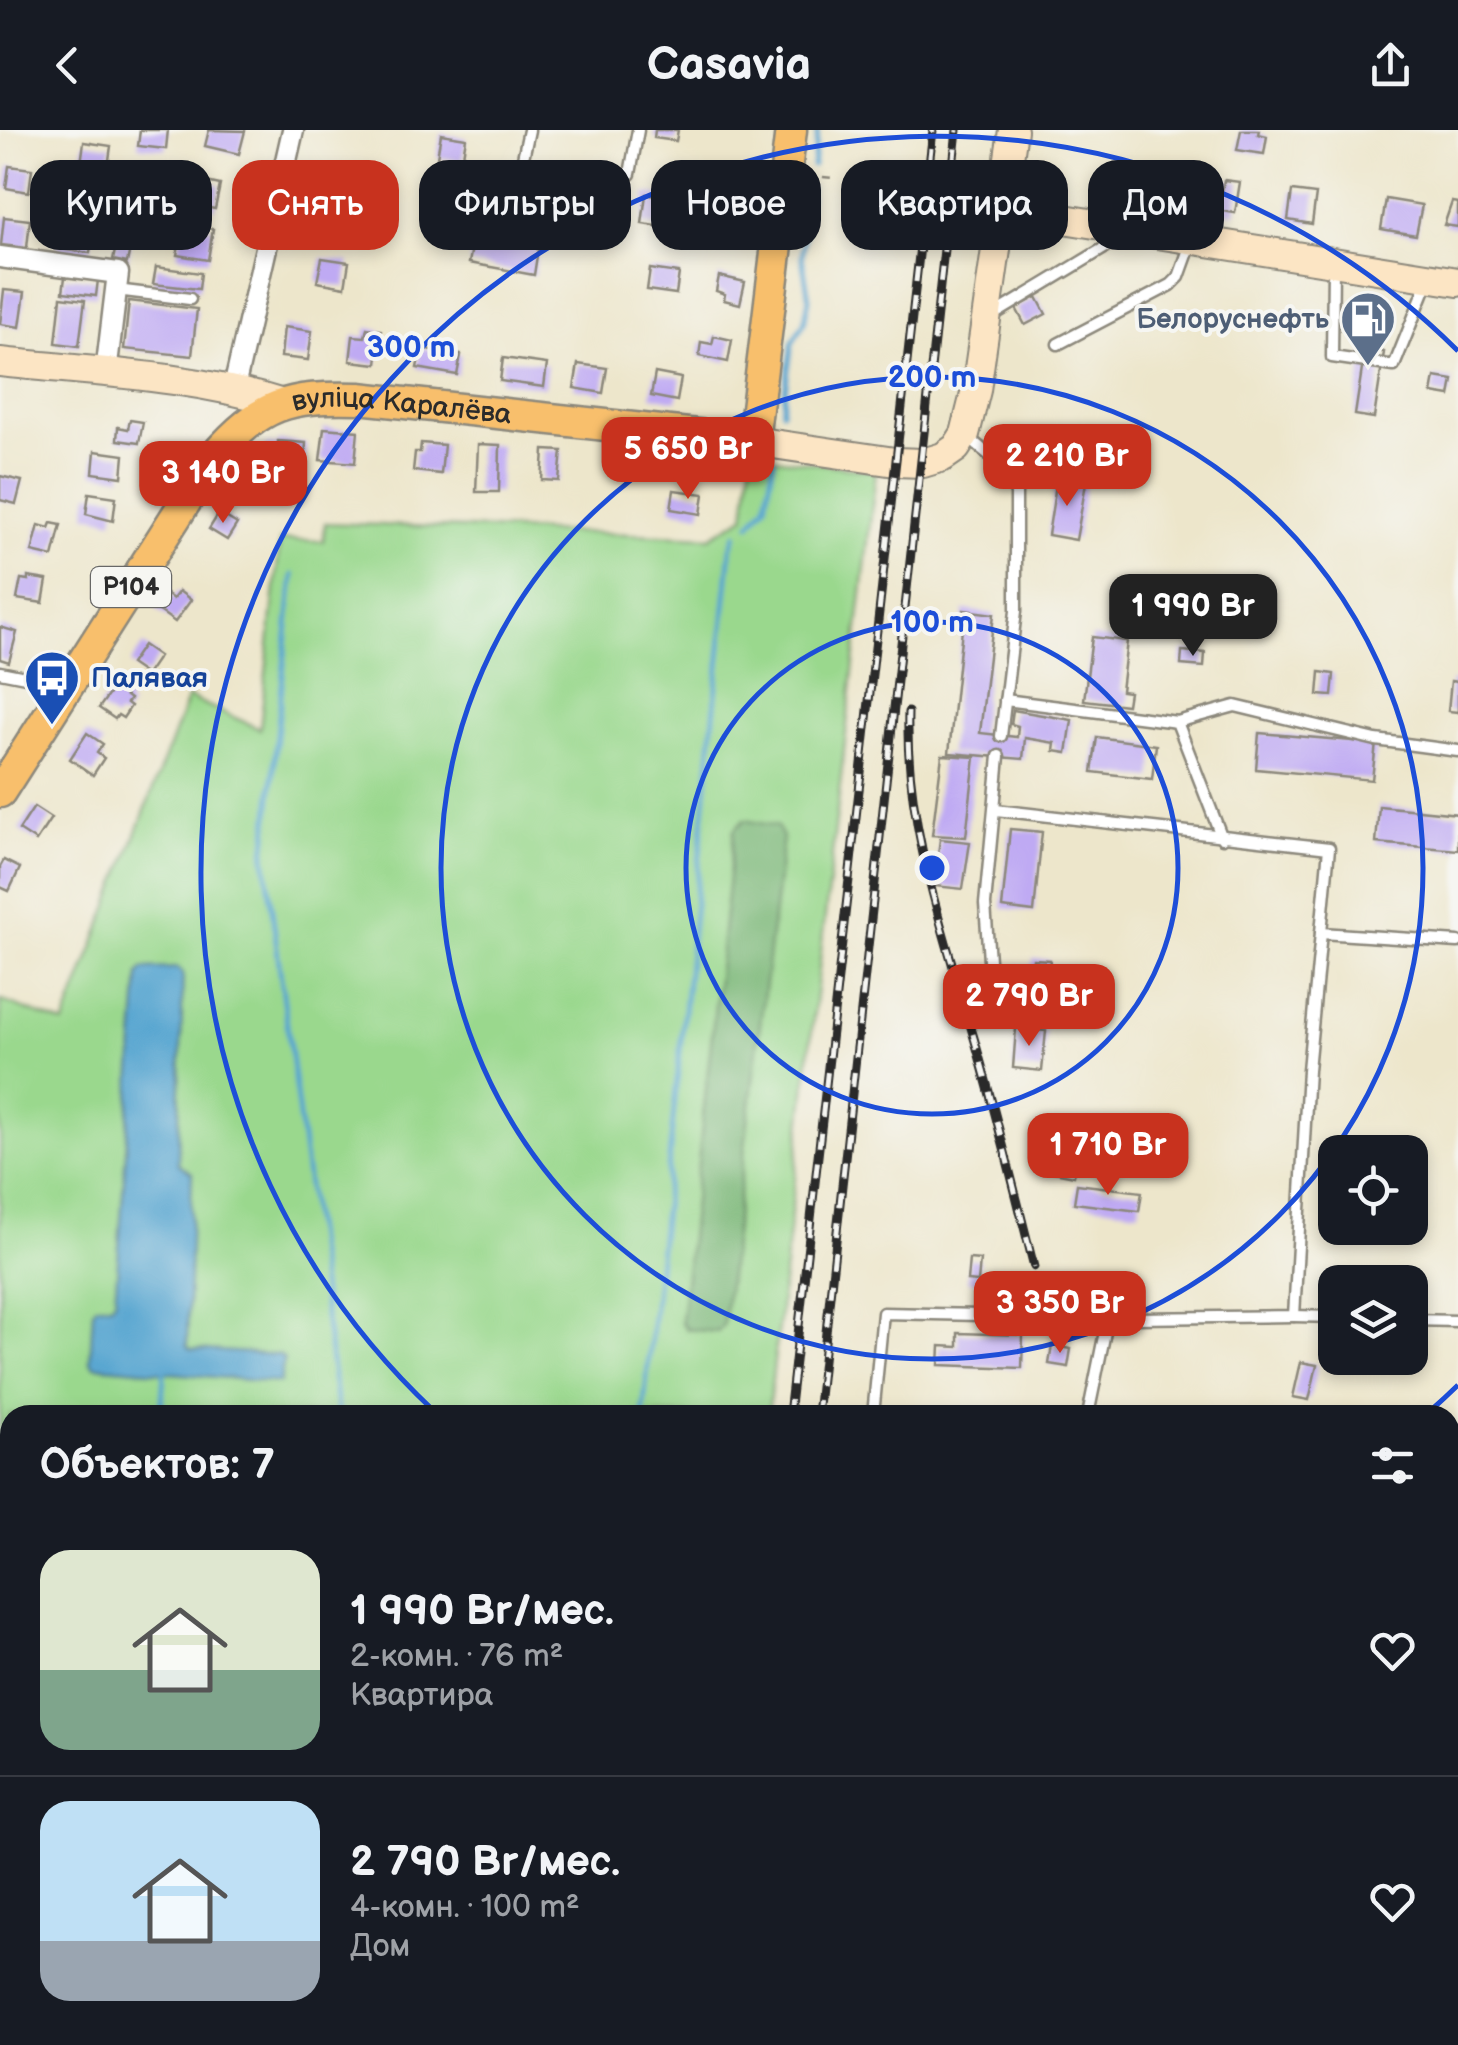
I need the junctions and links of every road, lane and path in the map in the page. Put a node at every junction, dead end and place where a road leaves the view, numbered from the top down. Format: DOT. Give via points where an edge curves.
graph roads {
  1 [pos="293,130"];
  2 [pos="529,130"];
  3 [pos="638,130"];
  4 [pos="791,130"];
  5 [pos="1013,130"];
  6 [pos="523,158"];
  7 [pos="1008,160"];
  8 [pos="631,168"];
  9 [pos="1224,245"];
  10 [pos="994,250"];
  11 [pos="1101,250"];
  12 [pos="1188,250"];
  13 [pos="0,257"];
  14 [pos="1333,262"];
  15 [pos="1444,280"];
  16 [pos="116,290"];
  17 [pos="190,299"];
  18 [pos="985,320"];
  19 [pos="1058,344"];
  20 [pos="0,362"];
  21 [pos="106,373"];
  22 [pos="234,388"];
  23 [pos="283,404"];
  24 [pos="965,434"];
  25 [pos="753,441"];
  26 [pos="0,672"];
  27 [pos="67,685"];
  28 [pos="1005,700"];
  29 [pos="1177,722"];
  30 [pos="1001,736"];
  31 [pos="1458,750"];
  32 [pos="999,756"];
  33 [pos="0,792"];
  34 [pos="996,810"];
  35 [pos="1222,838"];
  36 [pos="1321,933"];
  37 [pos="1458,942"];
  38 [pos="993,1017"];
  39 [pos="1294,1316"];
  40 [pos="1108,1317"];
  41 [pos="1318,1317"];
  42 [pos="1428,1320"];
  43 [pos="1458,1321"];
  44 [pos="873,1405"];
  45 [pos="1090,1405"];
  1 -- 22 [label="street"];
  2 -- 6 [label="lane"];
  3 -- 8 [label="lane"];
  4 -- 25 [label="main road"];
  5 -- 7 [label="main road"];
  9 -- 14 [label="main road"];
  10 -- 18 [label="main road"];
  11 -- 18 [label="lane"];
  12 -- 19 [label="lane" via="1171,285"];
  13 -- 16 [label="street" via="118,273"];
  14 -- 15 [label="main road"];
  14 -- 15 [label="lane" via="1332,357 1363,364 1394,366"];
  16 -- 17 [label="lane"];
  16 -- 21 [label="street"];
  18 -- 24 [label="main road"];
  20 -- 21 [label="main road, вуліца Каралёва"];
  21 -- 22 [label="main road, вуліца Каралёва"];
  22 -- 23 [label="main road, вуліца Каралёва"];
  23 -- 25 [label="main road, вуліца Каралёва / Р104" via="314,396 359,398"];
  23 -- 27 [label="main road, Р104" via="241,426 214,457"];
  24 -- 25 [label="main road, вуліца Каралёва" via="944,457 923,463"];
  24 -- 28 [label="lane" via="1000,464 1016,494 1016,612"];
  26 -- 27 [label="lane"];
  27 -- 33 [label="main road, Р104"];
  28 -- 29 [label="lane"];
  28 -- 30 [label="lane"];
  29 -- 31 [label="lane" via="1235,706 1376,740"];
  29 -- 35 [label="lane"];
  32 -- 34 [label="lane"];
  34 -- 35 [label="lane"];
  34 -- 38 [label="lane" via="985,904"];
  35 -- 36 [label="lane" via="1329,848"];
  36 -- 37 [label="lane"];
  36 -- 39 [label="lane"];
  39 -- 40 [label="lane"];
  39 -- 41 [label="lane"];
  40 -- 44 [label="lane" via="883,1313"];
  40 -- 45 [label="lane"];
  42 -- 43 [label="lane"];
}
